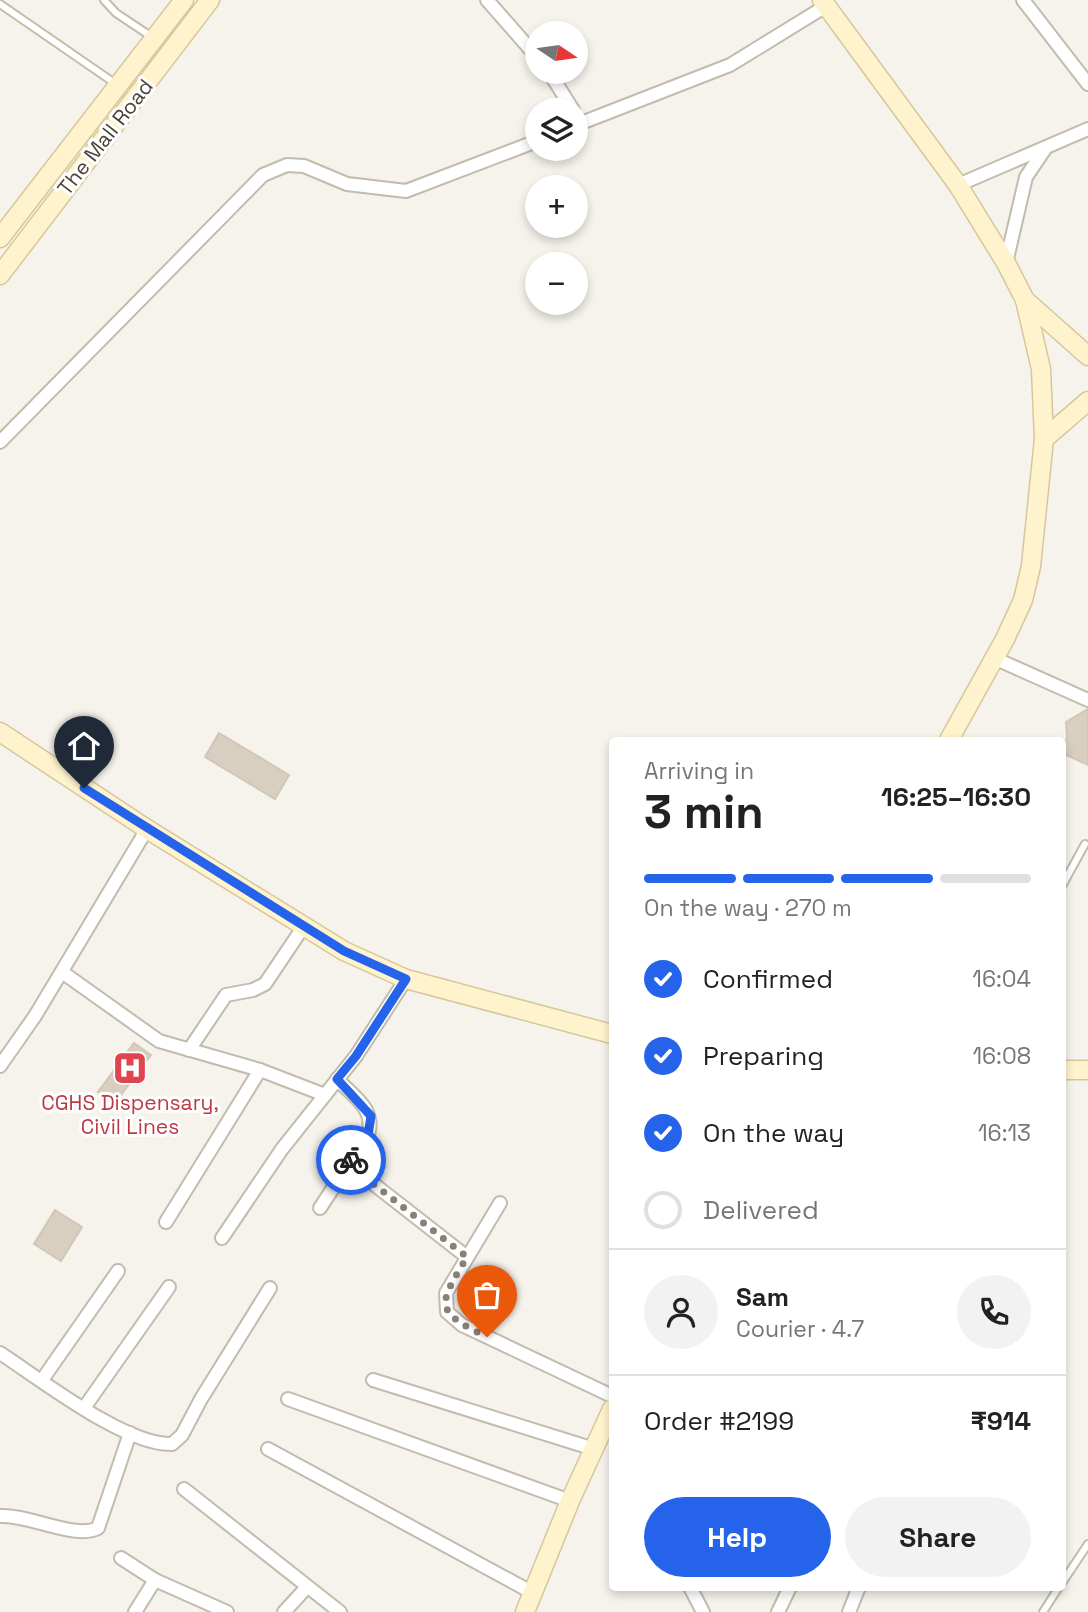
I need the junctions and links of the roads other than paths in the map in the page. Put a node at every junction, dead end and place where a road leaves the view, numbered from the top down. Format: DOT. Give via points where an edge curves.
graph roads {
  1 [pos="104,0"];
  2 [pos="184,0"];
  3 [pos="210,0"];
  4 [pos="487,0"];
  5 [pos="1023,0"];
  6 [pos="827,2"];
  7 [pos="0,4"];
  8 [pos="150,43"];
  9 [pos="525,43"];
  10 [pos="165,60"];
  11 [pos="1088,84"];
  12 [pos="117,85"];
  13 [pos="588,117"];
  14 [pos="1087,131"];
  15 [pos="525,146"];
  16 [pos="1048,146"];
  17 [pos="958,185"];
  18 [pos="0,238"];
  19 [pos="1006,263"];
  20 [pos="0,275"];
  21 [pos="1026,300"];
  22 [pos="1088,356"];
  23 [pos="1088,401"];
  24 [pos="1044,439"];
  25 [pos="0,442"];
  26 [pos="994,658"];
  27 [pos="1088,700"];
  28 [pos="0,733"];
  29 [pos="951,737"];
  30 [pos="147,829"];
  31 [pos="1086,844"];
  32 [pos="1066,879"];
  33 [pos="303,926"];
  34 [pos="62,972"];
  35 [pos="406,979"];
  36 [pos="609,1033"];
  37 [pos="188,1050"];
  38 [pos="0,1066"];
  39 [pos="260,1070"];
  40 [pos="1066,1070"];
  41 [pos="1088,1070"];
  42 [pos="337,1079"];
  43 [pos="325,1095"];
  44 [pos="348,1164"];
  45 [pos="500,1203"];
  46 [pos="320,1208"];
  47 [pos="166,1222"];
  48 [pos="222,1238"];
  49 [pos="467,1257"];
  50 [pos="118,1271"];
  51 [pos="169,1287"];
  52 [pos="270,1289"];
  53 [pos="0,1354"];
  54 [pos="42,1380"];
  55 [pos="373,1380"];
  56 [pos="288,1399"];
  57 [pos="609,1407"];
  58 [pos="84,1408"];
  59 [pos="609,1416"];
  60 [pos="130,1433"];
  61 [pos="594,1449"];
  62 [pos="268,1450"];
  63 [pos="184,1489"];
  64 [pos="570,1501"];
  65 [pos="0,1516"];
  66 [pos="1088,1544"];
  67 [pos="121,1558"];
  68 [pos="1066,1577"];
  69 [pos="155,1580"];
  70 [pos="307,1587"];
  71 [pos="692,1591"];
  72 [pos="788,1591"];
  73 [pos="857,1591"];
  74 [pos="1057,1591"];
  75 [pos="533,1593"];
  76 [pos="135,1612"];
  77 [pos="227,1612"];
  78 [pos="284,1612"];
  79 [pos="340,1612"];
  80 [pos="525,1612"];
  81 [pos="703,1612"];
  82 [pos="778,1612"];
  83 [pos="849,1612"];
  84 [pos="1043,1612"];
  1 -- 8 [label="lane"];
  2 -- 8 [label="street, The Mall Road"];
  3 -- 10 [label="street, The Mall Road"];
  4 -- 9 [label="street"];
  5 -- 11 [label="street"];
  6 -- 13 [label="street" via="730,65"];
  6 -- 17 [label="street"];
  7 -- 12 [label="lane"];
  8 -- 10 [label="street"];
  8 -- 12 [label="street, The Mall Road"];
  10 -- 20 [label="street, The Mall Road"];
  12 -- 18 [label="street, The Mall Road"];
  14 -- 16 [label="street"];
  15 -- 25 [label="street" via="406,191 347,184 304,166 287,165 263,175"];
  16 -- 17 [label="street"];
  16 -- 19 [label="street" via="1026,177"];
  17 -- 19 [label="street"];
  19 -- 21 [label="street"];
  21 -- 22 [label="street"];
  21 -- 24 [label="street" via="1041,369"];
  23 -- 24 [label="street"];
  24 -- 26 [label="street" via="1031,566 1023,600"];
  26 -- 27 [label="street"];
  26 -- 29 [label="street"];
  28 -- 30 [label="street"];
  30 -- 33 [label="street"];
  30 -- 34 [label="street"];
  31 -- 32 [label="lane"];
  33 -- 35 [label="street"];
  33 -- 37 [label="street" via="265,984 226,995"];
  34 -- 37 [label="street" via="148,1035"];
  34 -- 38 [label="street"];
  35 -- 36 [label="street"];
  35 -- 42 [label="street"];
  37 -- 39 [label="street"];
  39 -- 43 [label="street"];
  39 -- 47 [label="street"];
  40 -- 41 [label="street"];
  42 -- 43 [label="street"];
  42 -- 44 [label="street" via="371,1116 368,1135"];
  43 -- 48 [label="street"];
  44 -- 46 [label="street"];
  44 -- 49 [label="street"];
  45 -- 49 [label="street"];
  49 -- 57 [label="street" via="446,1293 447,1312"];
  50 -- 54 [label="street"];
  51 -- 58 [label="street"];
  52 -- 60 [label="street" via="181,1435 172,1444 162,1444"];
  53 -- 54 [label="street"];
  54 -- 58 [label="street"];
  55 -- 61 [label="street"];
  56 -- 64 [label="street"];
  58 -- 60 [label="street"];
  59 -- 61 [label="street"];
  60 -- 65 [label="street" via="98,1528 82,1531"];
  61 -- 64 [label="street"];
  62 -- 75 [label="street"];
  63 -- 70 [label="street"];
  64 -- 75 [label="street"];
  66 -- 68 [label="lane"];
  67 -- 69 [label="street"];
  69 -- 76 [label="street"];
  69 -- 77 [label="street"];
  70 -- 78 [label="street"];
  70 -- 79 [label="street"];
  71 -- 81 [label="street"];
  72 -- 82 [label="street"];
  73 -- 83 [label="street"];
  74 -- 84 [label="lane"];
  75 -- 80 [label="street"];
}
